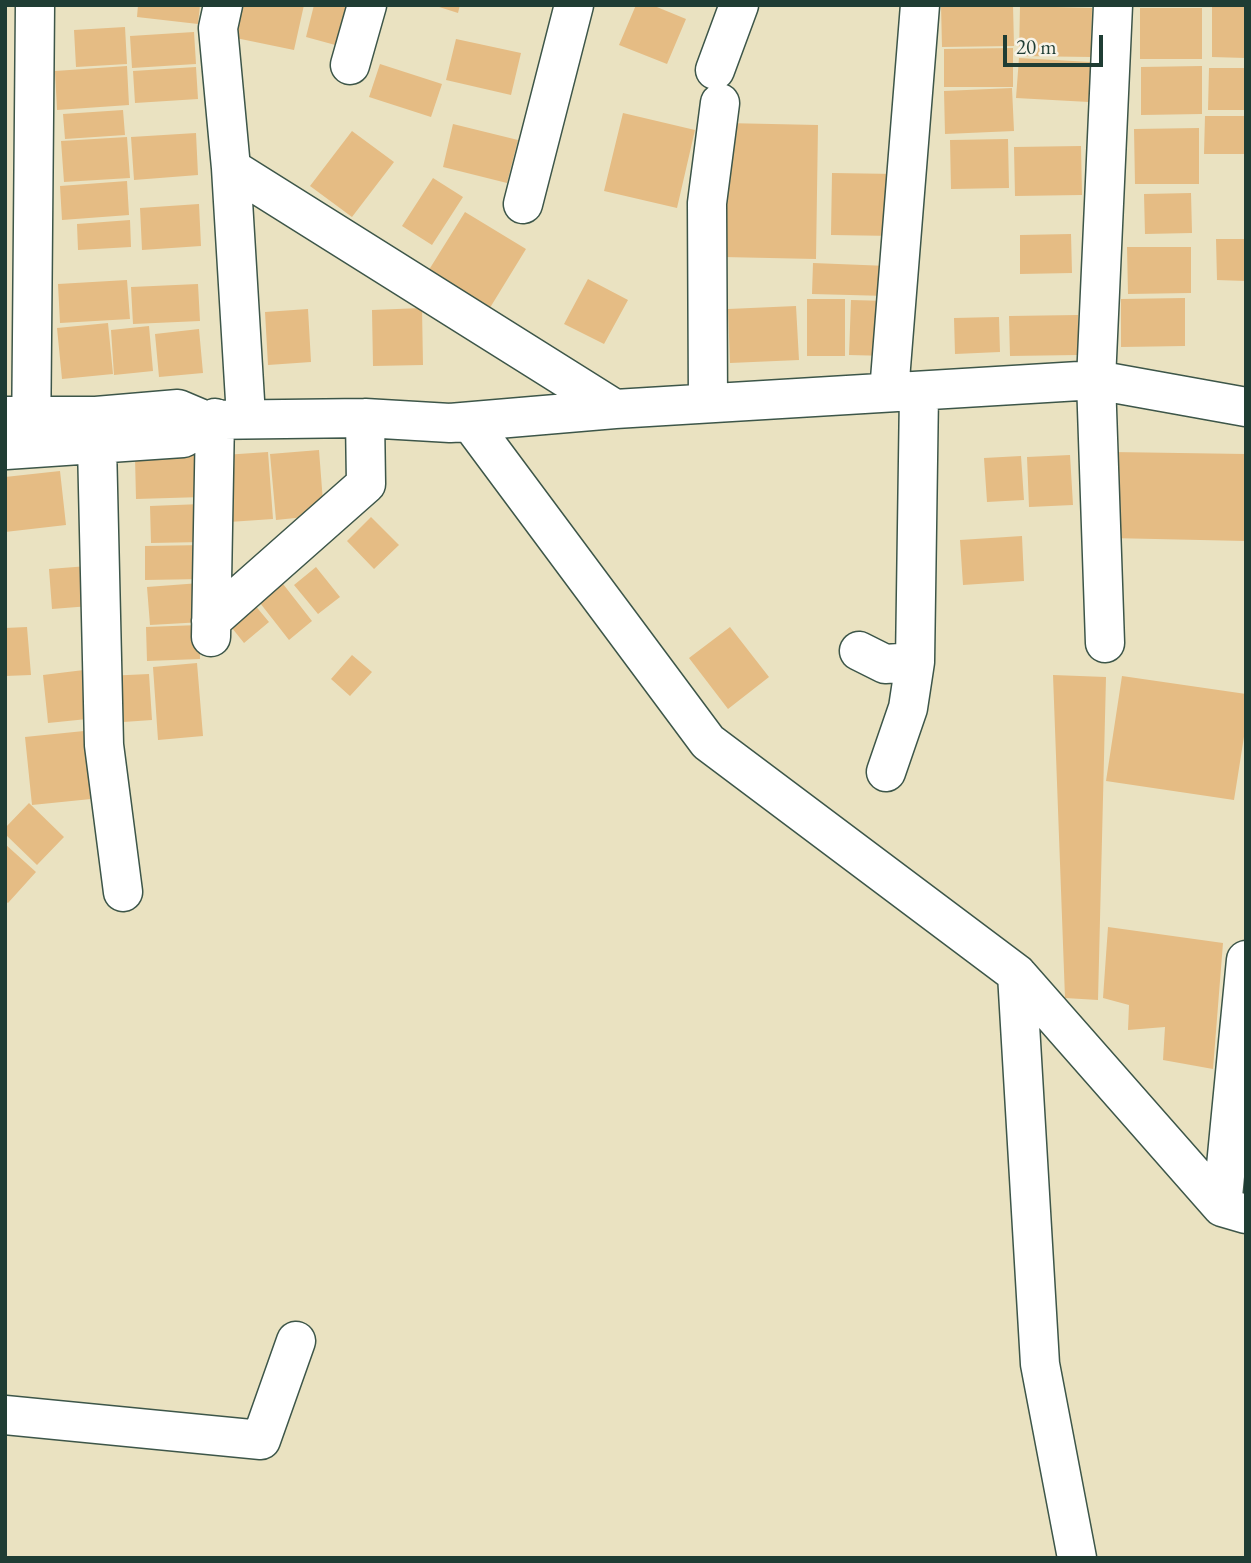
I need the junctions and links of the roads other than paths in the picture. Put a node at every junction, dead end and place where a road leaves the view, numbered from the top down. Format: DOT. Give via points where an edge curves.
graph roads {
  1 [pos="223,5"];
  2 [pos="367,5"];
  3 [pos="574,5"];
  4 [pos="739,5"];
  5 [pos="920,5"];
  6 [pos="1113,5"];
  7 [pos="24,9"];
  8 [pos="350,65"];
  9 [pos="231,168"];
  10 [pos="523,204"];
  11 [pos="1096,380"];
  12 [pos="904,393"];
  13 [pos="708,403"];
  14 [pos="1246,407"];
  15 [pos="615,409"];
  16 [pos="221,418"];
  17 [pos="365,418"];
  18 [pos="450,423"];
  19 [pos="18,433"];
  20 [pos="97,444"];
  21 [pos="1105,643"];
  22 [pos="859,651"];
  23 [pos="915,662"];
  24 [pos="886,772"];
  25 [pos="123,892"];
  26 [pos="1246,960"];
  27 [pos="1017,974"];
  28 [pos="1234,1211"];
  29 [pos="296,1341"];
  30 [pos="5,1415"];
  31 [pos="1077,1558"];
  1 -- 9 [label="street" via="218,28"];
  2 -- 8 [label="street"];
  3 -- 10 [label="street"];
  4 -- 13 [label="street" via="718,86 708,203"];
  5 -- 12 [label="street"];
  6 -- 11 [label="street"];
  7 -- 19 [label="street"];
  9 -- 15 [label="street"];
  9 -- 16 [label="street"];
  11 -- 12 [label="street"];
  11 -- 14 [label="street"];
  11 -- 21 [label="street"];
  12 -- 13 [label="street"];
  12 -- 23 [label="street"];
  13 -- 15 [label="street"];
  15 -- 18 [label="street"];
  16 -- 17 [label="street"];
  16 -- 17 [label="street" via="211,632 366,484"];
  16 -- 19 [label="street" via="178,409 96,416"];
  16 -- 20 [label="street" via="183,438"];
  17 -- 18 [label="street"];
  18 -- 27 [label="street" via="470,422 708,743"];
  19 -- 20 [label="street"];
  20 -- 25 [label="street" via="104,745"];
  22 -- 23 [label="street" via="885,664"];
  23 -- 24 [label="street" via="908,708"];
  26 -- 28 [label="street"];
  27 -- 28 [label="street"];
  27 -- 31 [label="street" via="1040,1364"];
  29 -- 30 [label="street" via="261,1440"];
}
